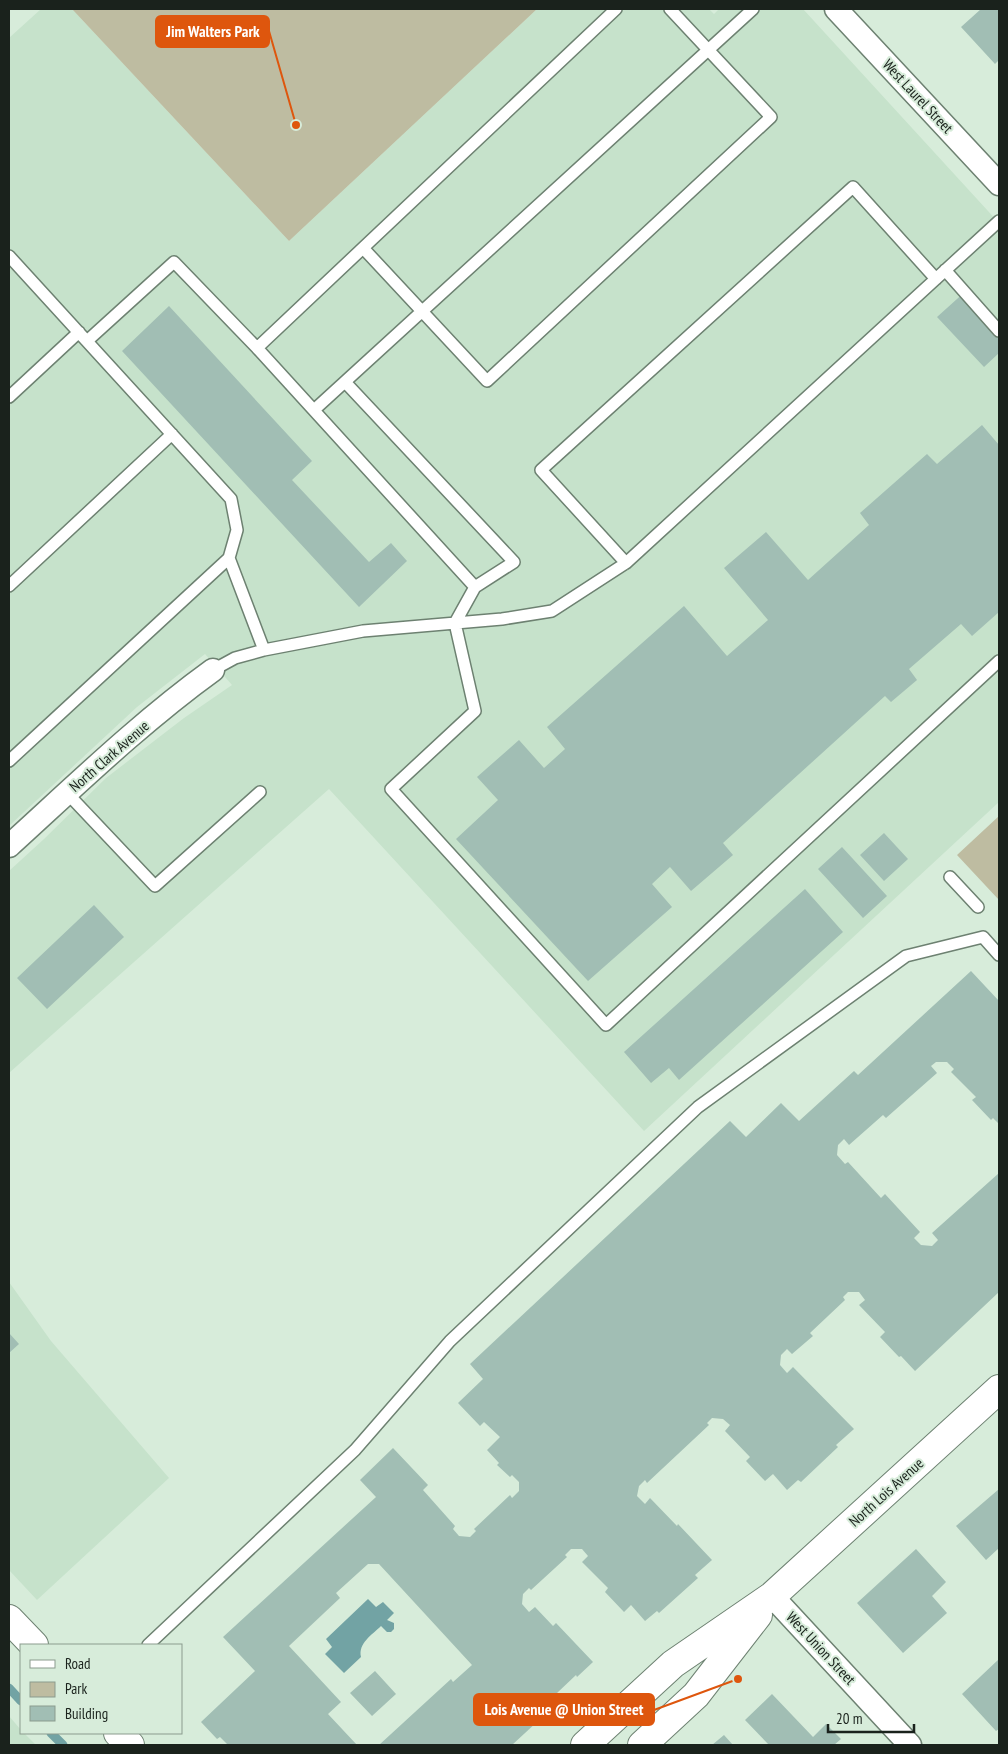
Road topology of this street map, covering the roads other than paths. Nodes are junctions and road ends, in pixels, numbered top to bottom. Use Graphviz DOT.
graph roads {
  1 [pos="616,9"];
  2 [pos="670,9"];
  3 [pos="753,9"];
  4 [pos="836,9"];
  5 [pos="708,50"];
  6 [pos="999,184"];
  7 [pos="999,221"];
  8 [pos="363,248"];
  9 [pos="9,256"];
  10 [pos="945,270"];
  11 [pos="936,279"];
  12 [pos="422,312"];
  13 [pos="999,331"];
  14 [pos="83,337"];
  15 [pos="257,348"];
  16 [pos="345,382"];
  17 [pos="9,397"];
  18 [pos="314,410"];
  19 [pos="172,434"];
  20 [pos="229,558"];
  21 [pos="626,563"];
  22 [pos="9,586"];
  23 [pos="475,587"];
  24 [pos="455,623"];
  25 [pos="264,650"];
  26 [pos="999,660"];
  27 [pos="213,670"];
  28 [pos="9,761"];
  29 [pos="260,792"];
  30 [pos="67,793"];
  31 [pos="9,846"];
  32 [pos="950,877"];
  33 [pos="978,907"];
  34 [pos="999,955"];
  35 [pos="999,1389"];
  36 [pos="772,1596"];
  37 [pos="9,1619"];
  38 [pos="33,1644"];
  39 [pos="149,1644"];
  40 [pos="119,1734"];
  41 [pos="130,1745"];
  42 [pos="585,1745"];
  43 [pos="642,1745"];
  44 [pos="910,1745"];
  1 -- 8 [label="lane"];
  2 -- 5 [label="lane"];
  3 -- 5 [label="lane"];
  4 -- 6 [label="street, West Laurel Street"];
  5 -- 12 [label="lane"];
  5 -- 12 [label="lane"];
  7 -- 10 [label="lane"];
  8 -- 12 [label="lane"];
  8 -- 15 [label="lane"];
  9 -- 14 [label="lane"];
  10 -- 11 [label="lane"];
  10 -- 13 [label="lane"];
  11 -- 21 [label="lane"];
  11 -- 21 [label="lane"];
  12 -- 16 [label="lane"];
  14 -- 15 [label="lane"];
  14 -- 17 [label="lane"];
  14 -- 19 [label="lane"];
  15 -- 18 [label="lane"];
  16 -- 18 [label="lane"];
  16 -- 23 [label="lane"];
  18 -- 23 [label="lane"];
  19 -- 20 [label="lane"];
  19 -- 22 [label="lane"];
  20 -- 25 [label="lane"];
  20 -- 28 [label="lane"];
  21 -- 24 [label="lane"];
  23 -- 24 [label="lane"];
  24 -- 25 [label="lane"];
  24 -- 26 [label="lane"];
  25 -- 27 [label="lane"];
  27 -- 30 [label="street, North Clark Avenue"];
  29 -- 30 [label="lane"];
  30 -- 31 [label="street, North Clark Avenue"];
  32 -- 33 [label="lane"];
  34 -- 39 [label="lane"];
  35 -- 36 [label="street, North Lois Avenue"];
  36 -- 42 [label="street, North Lois Avenue"];
  36 -- 43 [label="street, North Lois Avenue"];
  36 -- 44 [label="street, West Union Street"];
  37 -- 38 [label="street"];
  40 -- 41 [label="street"];
}
